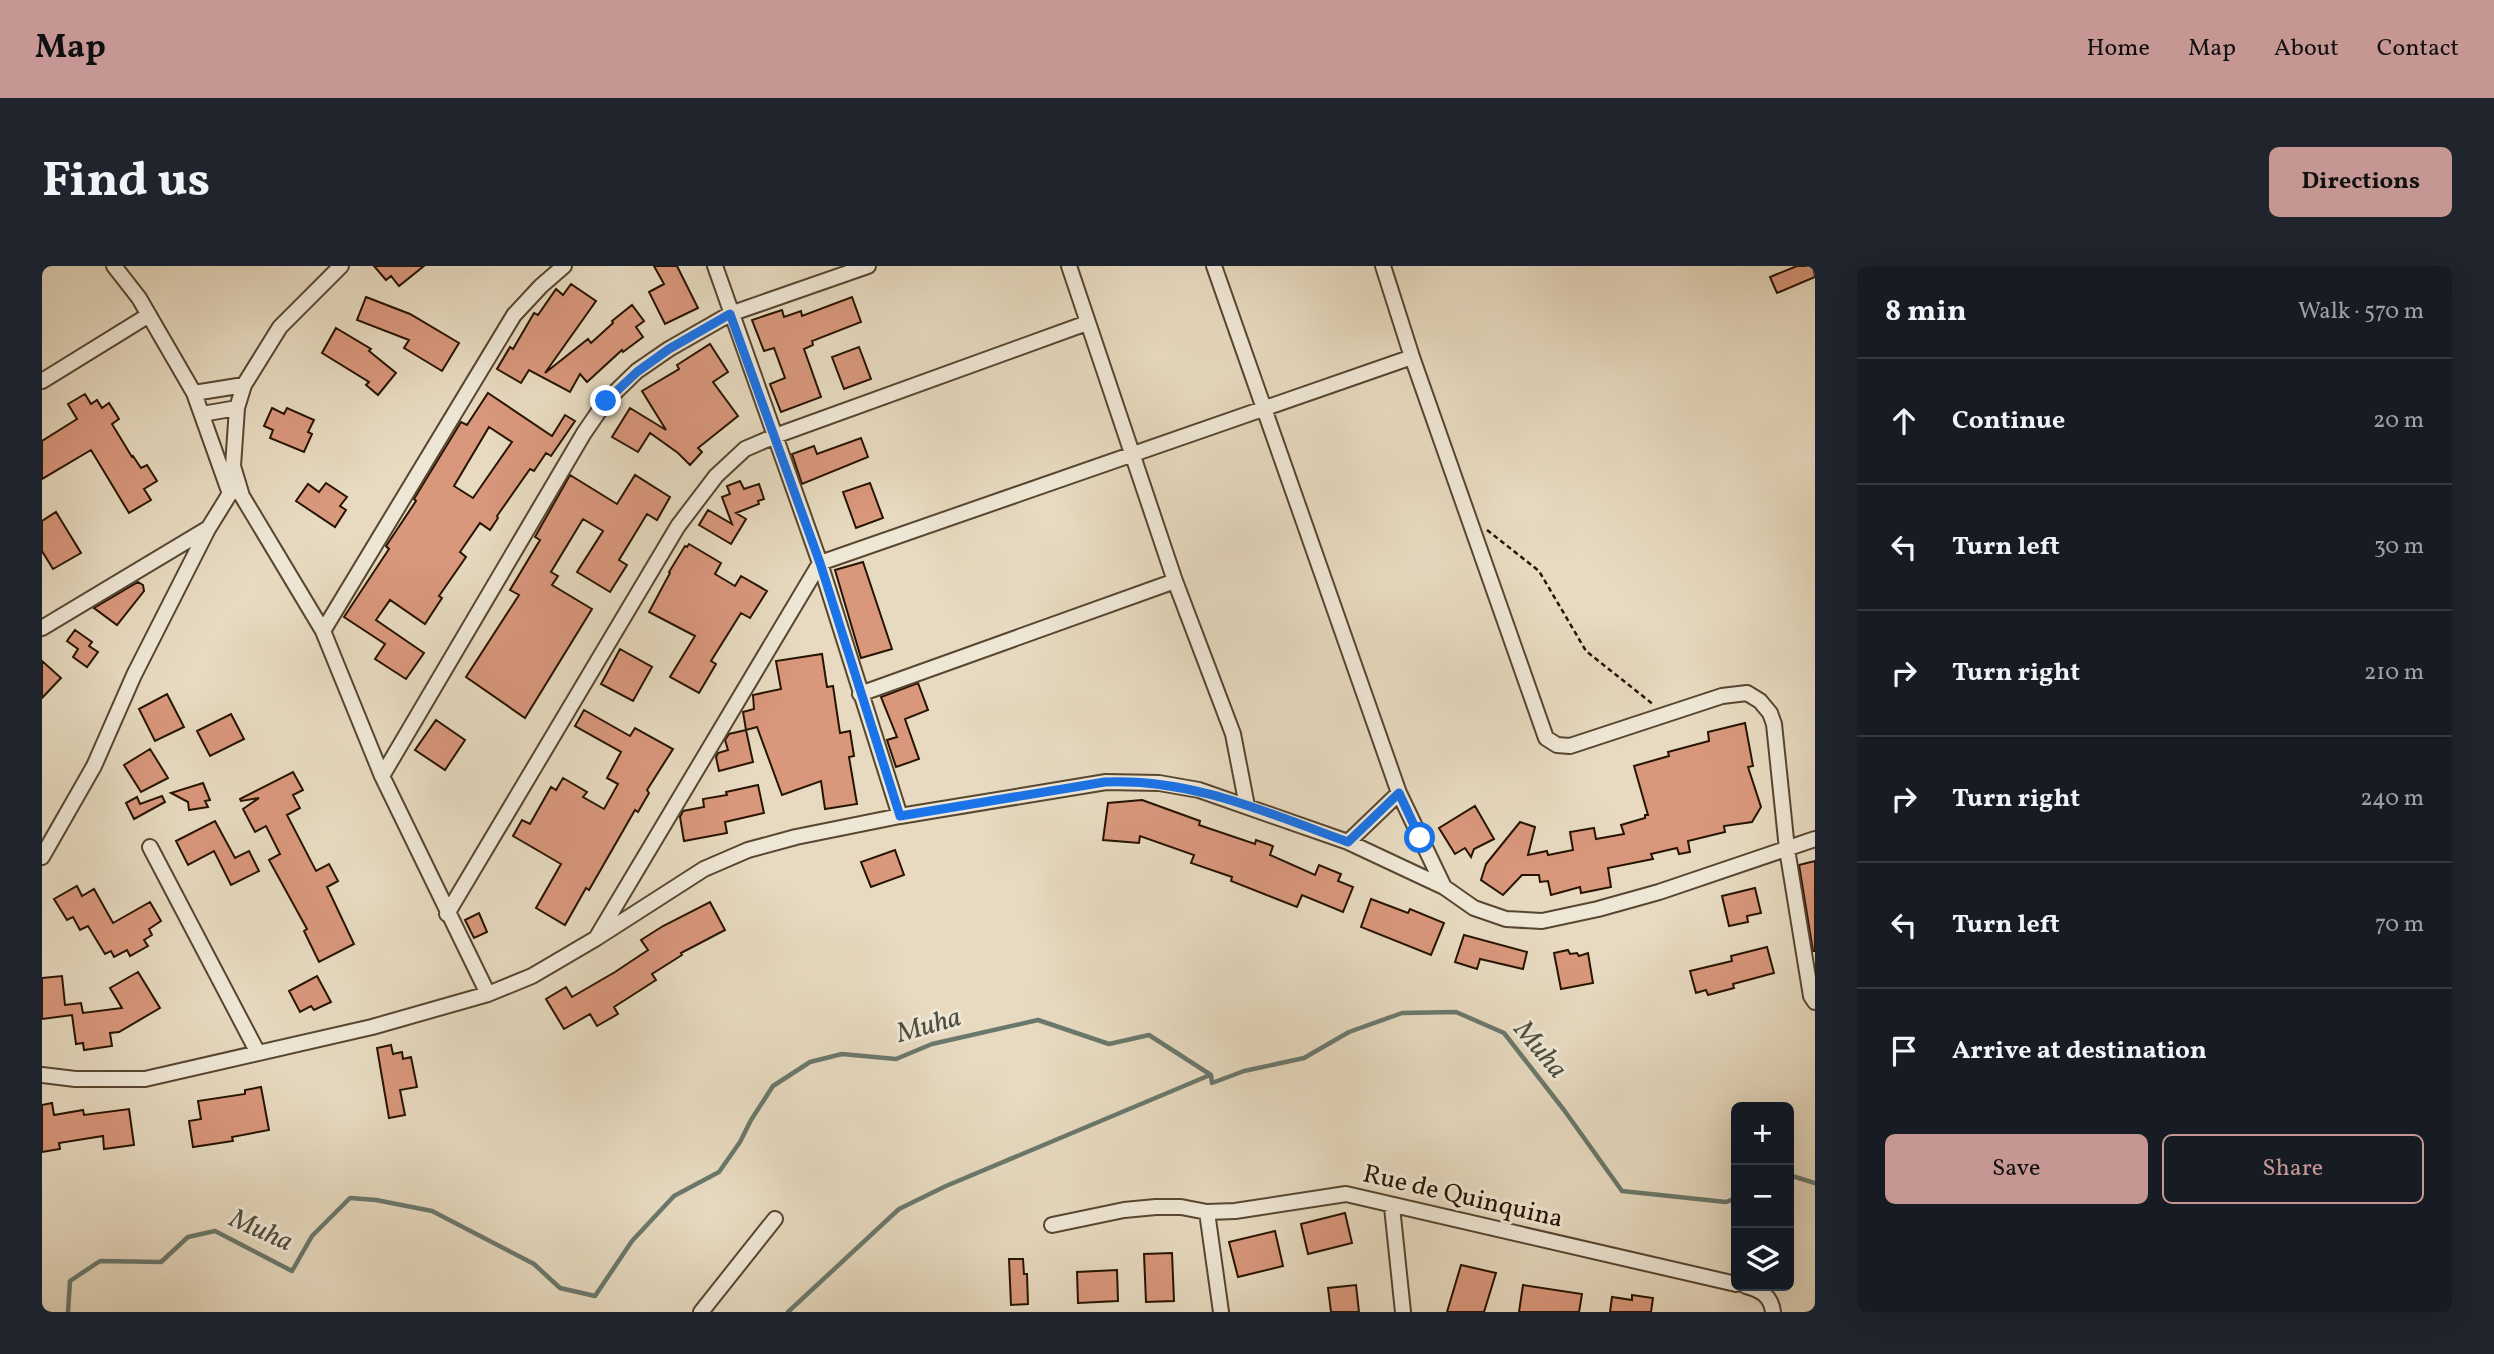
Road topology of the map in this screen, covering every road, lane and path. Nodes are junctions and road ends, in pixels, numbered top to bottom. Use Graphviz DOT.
graph roads {
  1 [pos="114,266"];
  2 [pos="341,266"];
  3 [pos="564,266"];
  4 [pos="715,266"];
  5 [pos="869,266"];
  6 [pos="1069,266"];
  7 [pos="1214,266"];
  8 [pos="1383,266"];
  9 [pos="730,314"];
  10 [pos="149,315"];
  11 [pos="1087,323"];
  12 [pos="1412,356"];
  13 [pos="42,381"];
  14 [pos="244,385"];
  15 [pos="194,393"];
  16 [pos="1263,407"];
  17 [pos="237,408"];
  18 [pos="202,414"];
  19 [pos="775,436"];
  20 [pos="1132,454"];
  21 [pos="234,488"];
  22 [pos="1471,524"];
  23 [pos="208,529"];
  24 [pos="820,563"];
  25 [pos="1175,581"];
  26 [pos="42,628"];
  27 [pos="323,631"];
  28 [pos="860,694"];
  29 [pos="1664,714"];
  30 [pos="382,776"];
  31 [pos="1399,793"];
  32 [pos="1247,806"];
  33 [pos="900,816"];
  34 [pos="1815,839"];
  35 [pos="1348,842"];
  36 [pos="150,846"];
  37 [pos="1787,849"];
  38 [pos="42,857"];
  39 [pos="1444,887"];
  40 [pos="447,914"];
  41 [pos="595,939"];
  42 [pos="488,994"];
  43 [pos="1815,1002"];
  44 [pos="258,1053"];
  45 [pos="42,1075"];
  46 [pos="1392,1207"];
  47 [pos="1208,1212"];
  48 [pos="775,1219"];
  49 [pos="1052,1225"];
  50 [pos="1731,1283"];
  51 [pos="1760,1291"];
  52 [pos="701,1312"];
  53 [pos="1222,1312"];
  54 [pos="1403,1312"];
  55 [pos="1773,1312"];
  1 -- 10 [label="street"];
  2 -- 14 [label="street"];
  3 -- 27 [label="street"];
  4 -- 9 [label="street"];
  5 -- 9 [label="street"];
  6 -- 11 [label="street"];
  7 -- 16 [label="street"];
  8 -- 12 [label="street"];
  9 -- 19 [label="street"];
  9 -- 30 [label="street"];
  10 -- 13 [label="street"];
  10 -- 15 [label="street"];
  11 -- 19 [label="street"];
  11 -- 20 [label="street"];
  12 -- 16 [label="street"];
  12 -- 22 [label="street"];
  14 -- 15 [label="street"];
  14 -- 17 [label="street"];
  15 -- 18 [label="street"];
  16 -- 20 [label="street"];
  16 -- 31 [label="street"];
  17 -- 18 [label="street"];
  17 -- 21 [label="street"];
  18 -- 21 [label="street"];
  19 -- 24 [label="street"];
  19 -- 40 [label="street"];
  20 -- 24 [label="street"];
  20 -- 25 [label="street"];
  21 -- 23 [label="street"];
  21 -- 27 [label="street"];
  22 -- 29 [label="path"];
  22 -- 29 [label="street"];
  23 -- 26 [label="street"];
  23 -- 38 [label="street"];
  24 -- 28 [label="street"];
  24 -- 41 [label="street"];
  25 -- 28 [label="street"];
  25 -- 32 [label="street"];
  27 -- 30 [label="street"];
  28 -- 33 [label="street"];
  29 -- 37 [label="street"];
  30 -- 40 [label="street"];
  31 -- 35 [label="street"];
  31 -- 39 [label="street"];
  32 -- 33 [label="street"];
  32 -- 35 [label="street"];
  33 -- 41 [label="street"];
  34 -- 37 [label="street"];
  35 -- 39 [label="street"];
  36 -- 44 [label="street"];
  37 -- 39 [label="street"];
  37 -- 43 [label="street"];
  40 -- 42 [label="street"];
  41 -- 42 [label="street"];
  42 -- 44 [label="street"];
  44 -- 45 [label="street"];
  46 -- 47 [label="street, Rue de Quinquina"];
  46 -- 50 [label="street, Rue de Quinquina"];
  46 -- 54 [label="street"];
  47 -- 49 [label="street, Rue de Quinquina"];
  47 -- 53 [label="street"];
  48 -- 52 [label="street"];
  51 -- 55 [label="street"];
}
